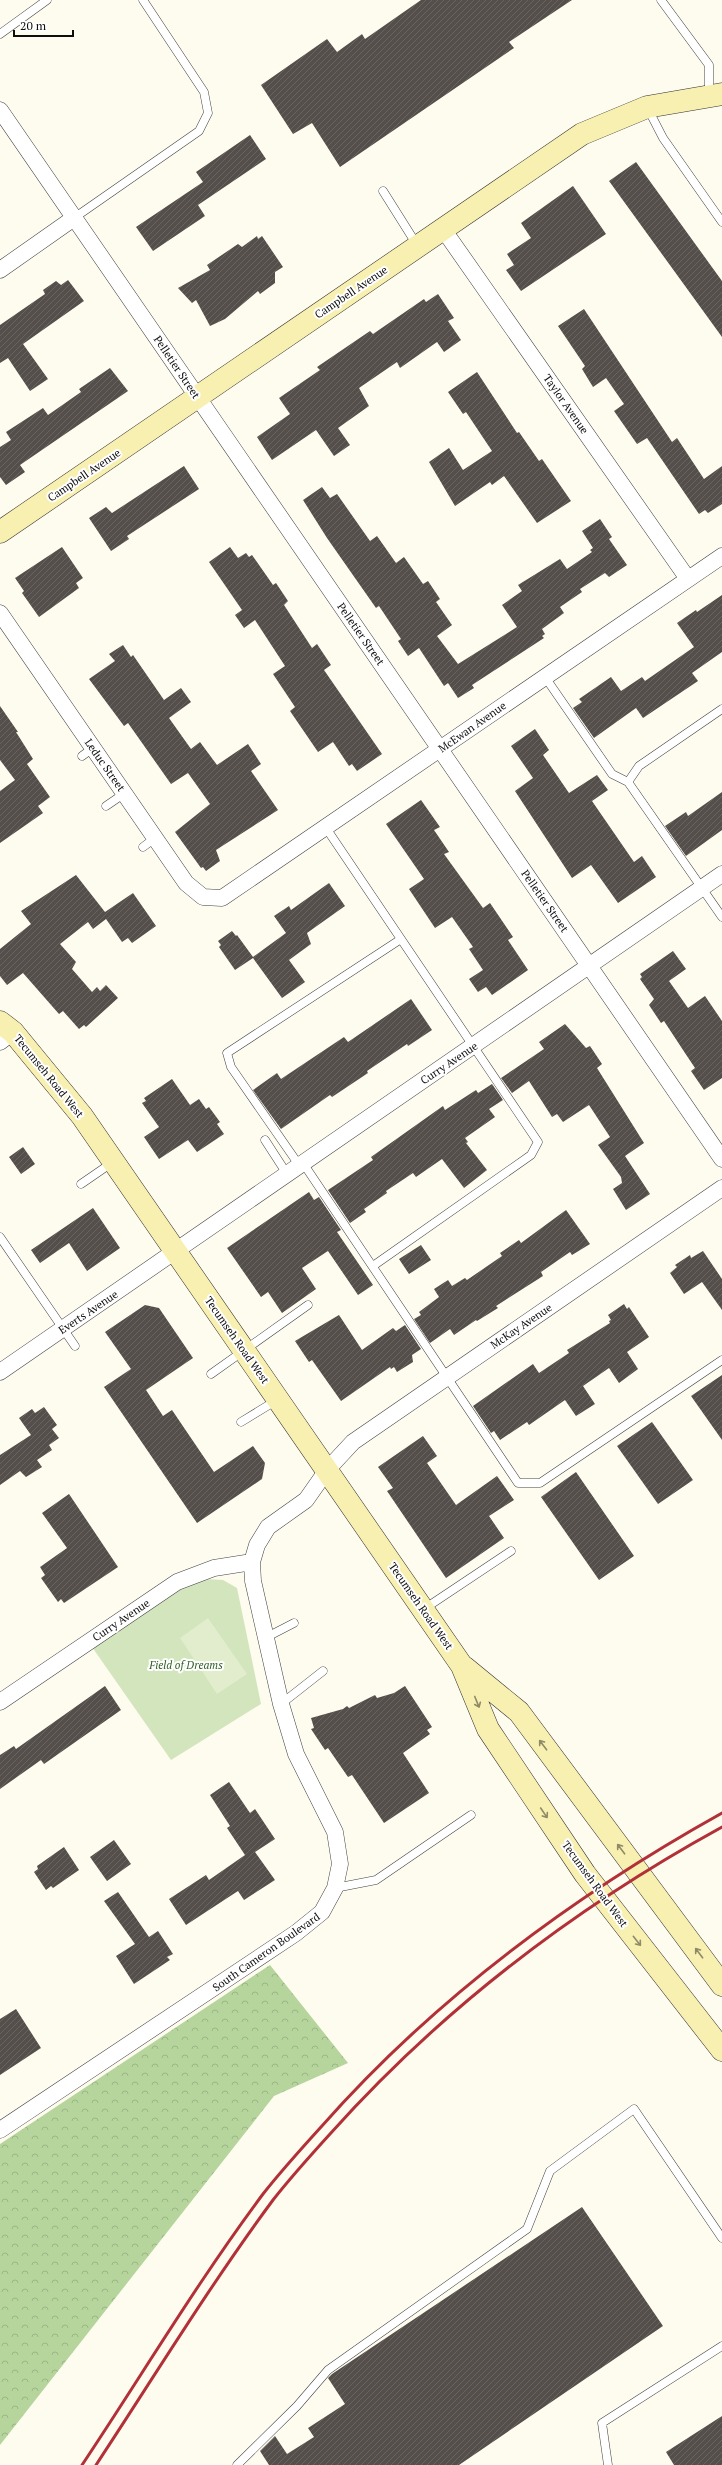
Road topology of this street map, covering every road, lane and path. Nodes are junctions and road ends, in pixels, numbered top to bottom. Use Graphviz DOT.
graph roads {
  1 [pos="47,0"];
  2 [pos="143,0"];
  3 [pos="661,0"];
  4 [pos="0,34"];
  5 [pos="716,95"];
  6 [pos="647,107"];
  7 [pos="0,110"];
  8 [pos="383,191"];
  9 [pos="74,218"];
  10 [pos="722,222"];
  11 [pos="443,229"];
  12 [pos="418,246"];
  13 [pos="0,270"];
  14 [pos="198,397"];
  15 [pos="0,532"];
  16 [pos="722,556"];
  17 [pos="688,579"];
  18 [pos="0,613"];
  19 [pos="545,677"];
  20 [pos="722,709"];
  21 [pos="440,749"];
  22 [pos="628,782"];
  23 [pos="125,793"];
  24 [pos="106,806"];
  25 [pos="326,828"];
  26 [pos="722,874"];
  27 [pos="702,888"];
  28 [pos="222,898"];
  29 [pos="722,917"];
  30 [pos="401,939"];
  31 [pos="589,966"];
  32 [pos="4,1032"];
  33 [pos="473,1046"];
  34 [pos="265,1140"];
  35 [pos="722,1159"];
  36 [pos="114,1162"];
  37 [pos="296,1167"];
  38 [pos="81,1184"];
  39 [pos="722,1188"];
  40 [pos="0,1237"];
  41 [pos="175,1251"];
  42 [pos="373,1266"];
  43 [pos="308,1305"];
  44 [pos="63,1328"];
  45 [pos="75,1346"];
  46 [pos="243,1350"];
  47 [pos="722,1360"];
  48 [pos="0,1372"];
  49 [pos="211,1374"];
  50 [pos="447,1377"];
  51 [pos="278,1399"];
  52 [pos="241,1422"];
  53 [pos="327,1470"];
  54 [pos="511,1552"];
  55 [pos="252,1562"];
  56 [pos="423,1609"];
  57 [pos="294,1623"];
  58 [pos="265,1638"];
  59 [pos="462,1666"];
  60 [pos="323,1671"];
  61 [pos="0,1702"];
  62 [pos="281,1704"];
  63 [pos="471,1815"];
  64 [pos="335,1888"];
  65 [pos="722,1985"];
  66 [pos="722,2050"];
  67 [pos="0,2130"];
  68 [pos="722,2238"];
  69 [pos="722,2346"];
  70 [pos="237,2465"];
  71 [pos="608,2465"];
  1 -- 4 [label="lane"];
  2 -- 9 [label="lane"];
  3 -- 5 [label="lane"];
  5 -- 6 [label="main road, Campbell Avenue"];
  6 -- 10 [label="lane"];
  6 -- 11 [label="main road, Campbell Avenue"];
  7 -- 9 [label="street, Pelletier Street"];
  8 -- 12 [label="lane"];
  9 -- 13 [label="street"];
  9 -- 14 [label="street, Pelletier Street"];
  11 -- 12 [label="main road, Campbell Avenue"];
  11 -- 17 [label="street, Taylor Avenue"];
  12 -- 14 [label="main road, Campbell Avenue"];
  14 -- 15 [label="main road, Campbell Avenue"];
  14 -- 21 [label="street, Pelletier Street"];
  16 -- 17 [label="street, McEwan Avenue"];
  17 -- 19 [label="street, McEwan Avenue"];
  18 -- 23 [label="street, Leduc Street"];
  19 -- 21 [label="street, McEwan Avenue"];
  19 -- 22 [label="lane"];
  20 -- 22 [label="lane"];
  21 -- 25 [label="street, McEwan Avenue"];
  21 -- 31 [label="street, Pelletier Street"];
  22 -- 27 [label="lane"];
  23 -- 24 [label="lane"];
  23 -- 28 [label="street, Leduc Street"];
  25 -- 28 [label="street, McEwan Avenue"];
  25 -- 30 [label="lane"];
  26 -- 27 [label="street, Curry Avenue"];
  27 -- 29 [label="lane"];
  27 -- 31 [label="street, Curry Avenue"];
  30 -- 33 [label="lane"];
  30 -- 37 [label="lane"];
  31 -- 33 [label="street, Curry Avenue"];
  31 -- 35 [label="street, Pelletier Street"];
  32 -- 36 [label="main road, Tecumseh Road West"];
  33 -- 37 [label="street, Curry Avenue"];
  33 -- 42 [label="lane"];
  34 -- 37 [label="lane"];
  36 -- 38 [label="lane"];
  36 -- 41 [label="main road, Tecumseh Road West"];
  37 -- 41 [label="street, Curry Avenue"];
  37 -- 42 [label="lane"];
  39 -- 50 [label="street, McKay Avenue"];
  40 -- 44 [label="lane"];
  41 -- 44 [label="street, Everts Avenue"];
  41 -- 46 [label="main road, Tecumseh Road West"];
  42 -- 50 [label="lane"];
  43 -- 46 [label="lane"];
  44 -- 45 [label="lane"];
  44 -- 48 [label="street, Everts Avenue"];
  46 -- 49 [label="lane"];
  46 -- 51 [label="main road, Tecumseh Road West"];
  47 -- 50 [label="lane"];
  50 -- 53 [label="street, McKay Avenue"];
  51 -- 52 [label="lane"];
  51 -- 53 [label="main road, Tecumseh Road West"];
  53 -- 55 [label="street, South Cameron Boulevard"];
  53 -- 56 [label="main road, Tecumseh Road West"];
  54 -- 56 [label="lane"];
  55 -- 58 [label="street, South Cameron Boulevard"];
  55 -- 61 [label="street, Curry Avenue"];
  56 -- 59 [label="main road, Tecumseh Road West"];
  57 -- 58 [label="lane"];
  58 -- 62 [label="street, South Cameron Boulevard"];
  65 -- 59 [label="main road, Tecumseh Road West, one-way"];
  59 -- 66 [label="main road, Tecumseh Road West, one-way"];
  60 -- 62 [label="lane"];
  62 -- 64 [label="street, South Cameron Boulevard"];
  63 -- 64 [label="lane"];
  64 -- 67 [label="street, South Cameron Boulevard"];
  68 -- 70 [label="lane"];
  69 -- 71 [label="lane"];
}
